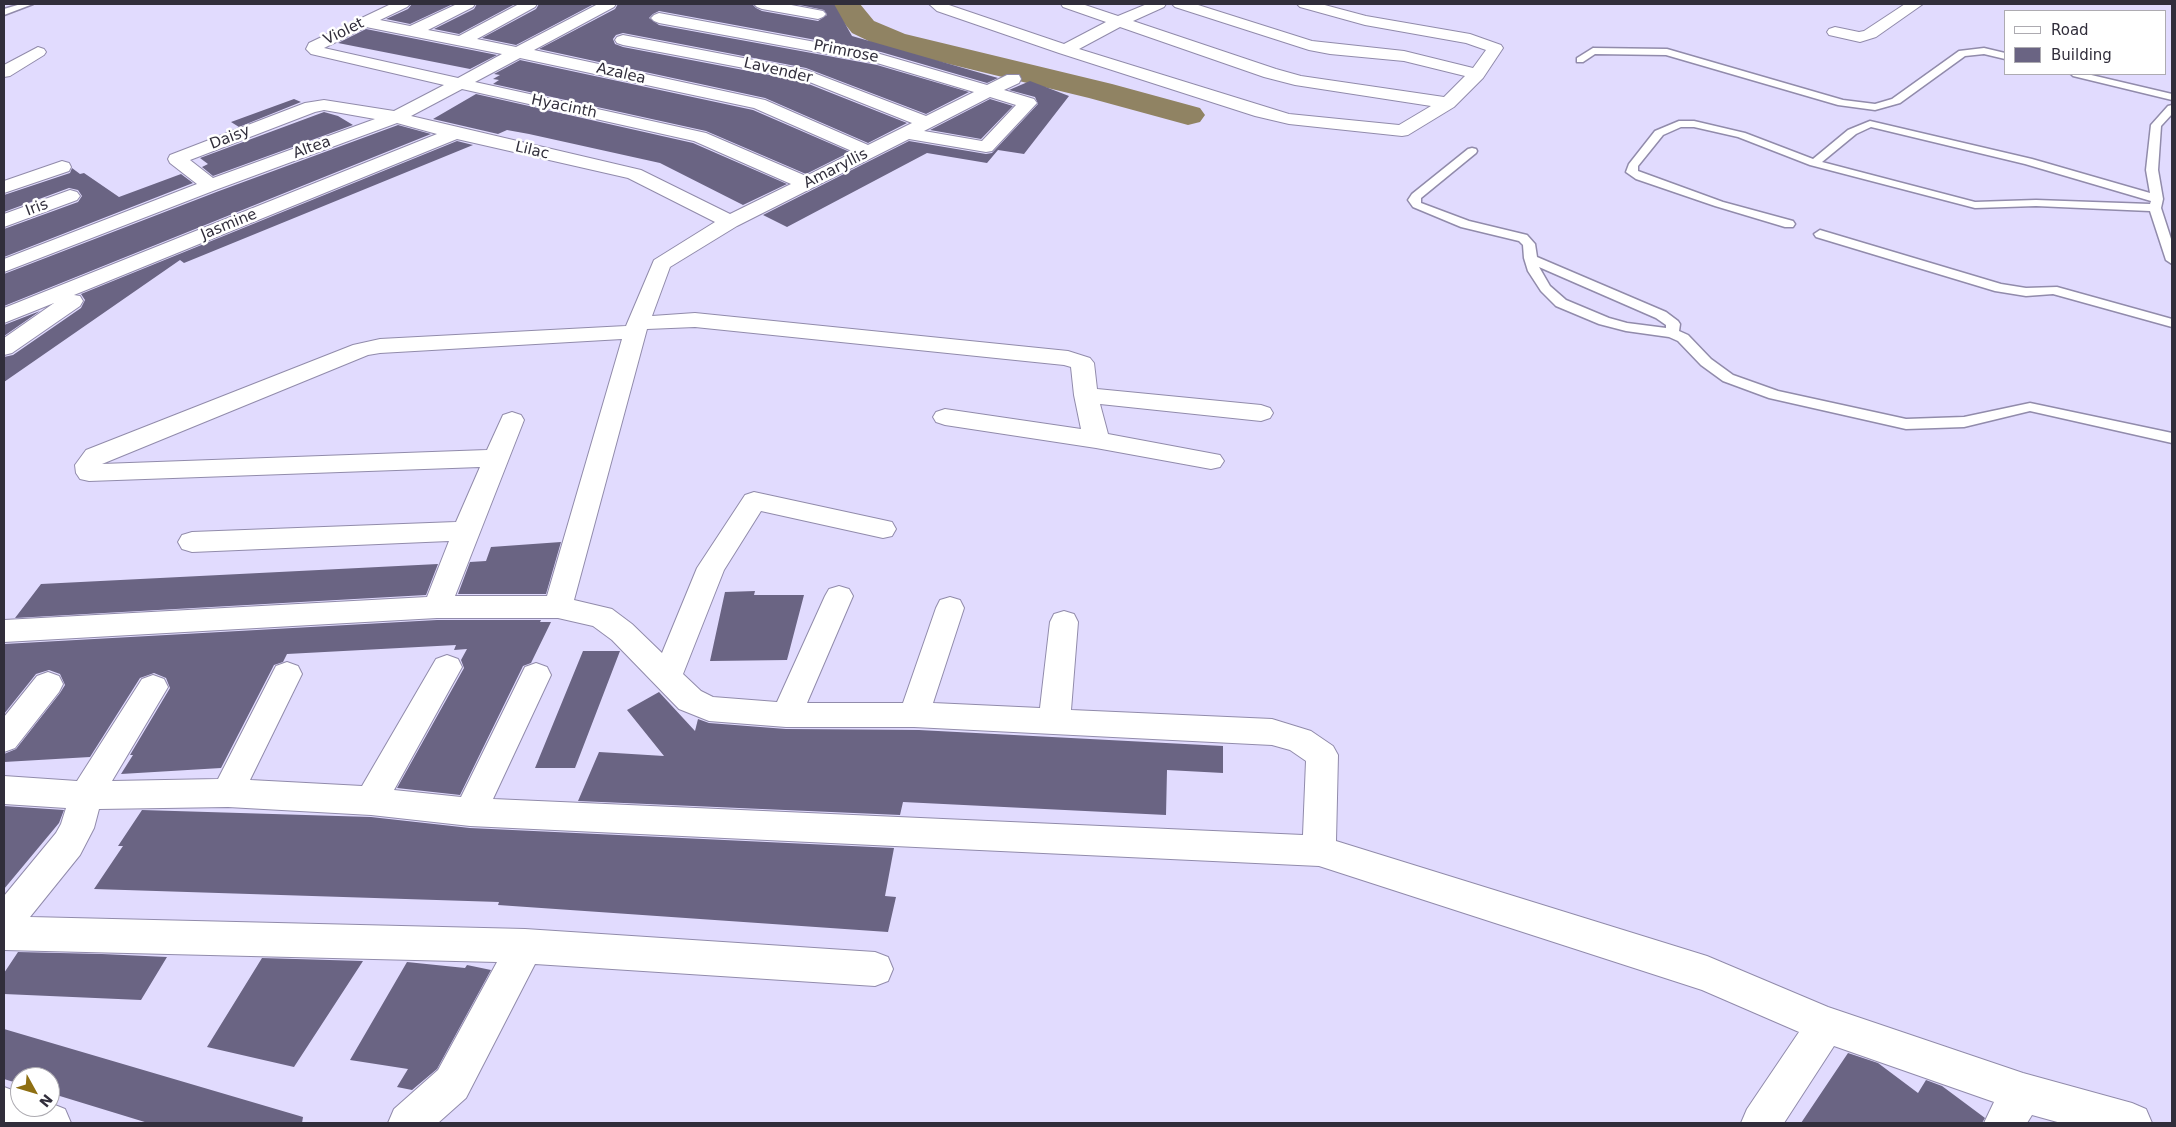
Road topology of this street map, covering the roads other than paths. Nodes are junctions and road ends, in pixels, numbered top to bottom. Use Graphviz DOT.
graph roads {
  1 [pos="29,4"];
  2 [pos="402,4"];
  3 [pos="468,4"];
  4 [pos="530,4"];
  5 [pos="609,4"];
  6 [pos="682,4"];
  7 [pos="762,4"];
  8 [pos="936,4"];
  9 [pos="1068,4"];
  10 [pos="1159,4"];
  11 [pos="1180,4"];
  12 [pos="1305,4"];
  13 [pos="1915,4"];
  14 [pos="815,9"];
  15 [pos="4,12"];
  16 [pos="659,18"];
  17 [pos="1120,21"];
  18 [pos="364,22"];
  19 [pos="412,31"];
  20 [pos="1835,32"];
  21 [pos="623,40"];
  22 [pos="462,41"];
  23 [pos="314,49"];
  24 [pos="834,49"];
  25 [pos="1065,50"];
  26 [pos="38,52"];
  27 [pos="520,53"];
  28 [pos="2004,56"];
  29 [pos="1580,60"];
  30 [pos="583,65"];
  31 [pos="4,72"];
  32 [pos="1476,74"];
  33 [pos="2080,75"];
  34 [pos="1013,79"];
  35 [pos="460,84"];
  36 [pos="990,92"];
  37 [pos="2172,97"];
  38 [pos="1448,103"];
  39 [pos="324,105"];
  40 [pos="2172,108"];
  41 [pos="396,117"];
  42 [pos="928,123"];
  43 [pos="455,133"];
  44 [pos="907,134"];
  45 [pos="1472,151"];
  46 [pos="869,152"];
  47 [pos="1814,163"];
  48 [pos="62,167"];
  49 [pos="808,184"];
  50 [pos="211,185"];
  51 [pos="4,187"];
  52 [pos="70,196"];
  53 [pos="2156,204"];
  54 [pos="4,221"];
  55 [pos="730,222"];
  56 [pos="1789,224"];
  57 [pos="1820,234"];
  58 [pos="1530,258"];
  59 [pos="2172,260"];
  60 [pos="4,266"];
  61 [pos="114,272"];
  62 [pos="4,316"];
  63 [pos="2172,323"];
  64 [pos="637,328"];
  65 [pos="1672,333"];
  66 [pos="4,348"];
  67 [pos="1086,395"];
  68 [pos="1261,413"];
  69 [pos="945,417"];
  70 [pos="512,420"];
  71 [pos="2172,438"];
  72 [pos="1099,440"];
  73 [pos="495,458"];
  74 [pos="1211,461"];
  75 [pos="883,529"];
  76 [pos="466,531"];
  77 [pos="192,542"];
  78 [pos="839,596"];
  79 [pos="437,607"];
  80 [pos="558,607"];
  81 [pos="950,608"];
  82 [pos="1064,622"];
  83 [pos="4,631"];
  84 [pos="446,667"];
  85 [pos="287,674"];
  86 [pos="536,675"];
  87 [pos="667,678"];
  88 [pos="48,684"];
  89 [pos="153,687"];
  90 [pos="786,715"];
  91 [pos="914,715"];
  92 [pos="1054,721"];
  93 [pos="4,740"];
  94 [pos="4,790"];
  95 [pos="228,792"];
  96 [pos="86,795"];
  97 [pos="371,801"];
  98 [pos="470,812"];
  99 [pos="1319,851"];
  100 [pos="4,922"];
  101 [pos="4,933"];
  102 [pos="525,946"];
  103 [pos="875,969"];
  104 [pos="1826,1025"];
  105 [pos="4,1107"];
  106 [pos="2014,1108"];
  107 [pos="51,1123"];
  108 [pos="408,1123"];
  109 [pos="1761,1123"];
  110 [pos="2132,1123"];
  1 -- 15 [label="lane"];
  2 -- 18 [label="street, Violet"];
  3 -- 19 [label="street"];
  4 -- 22 [label="street"];
  5 -- 27 [label="street, Altea"];
  6 -- 16 [label="street"];
  7 -- 14 [label="street"];
  8 -- 25 [label="street"];
  9 -- 17 [label="street"];
  10 -- 17 [label="street"];
  11 -- 32 [label="street"];
  12 -- 32 [label="street"];
  13 -- 20 [label="street"];
  14 -- 24 [label="street"];
  16 -- 21 [label="street"];
  16 -- 24 [label="street, Primrose"];
  17 -- 25 [label="street"];
  17 -- 38 [label="street"];
  18 -- 19 [label="street, Azalea"];
  18 -- 23 [label="street, Violet"];
  19 -- 22 [label="street, Azalea"];
  21 -- 30 [label="street"];
  21 -- 42 [label="street, Lavender"];
  22 -- 27 [label="street, Azalea"];
  23 -- 35 [label="street, Hyacinth"];
  24 -- 36 [label="street, Primrose"];
  25 -- 38 [label="street"];
  26 -- 31 [label="street"];
  27 -- 30 [label="street, Azalea"];
  27 -- 35 [label="street, Altea"];
  28 -- 29 [label="lane"];
  30 -- 46 [label="street, Azalea"];
  32 -- 38 [label="street"];
  33 -- 37 [label="lane"];
  34 -- 36 [label="street, Amaryllis"];
  35 -- 41 [label="street, Altea"];
  35 -- 49 [label="street, Hyacinth"];
  36 -- 42 [label="street, Amaryllis"];
  36 -- 44 [label="street, Primrose"];
  39 -- 41 [label="street, Lilac"];
  39 -- 50 [label="street, Daisy"];
  40 -- 53 [label="lane"];
  41 -- 43 [label="street, Lilac"];
  41 -- 50 [label="street, Altea"];
  42 -- 44 [label="street, Amaryllis"];
  43 -- 55 [label="street, Lilac"];
  43 -- 61 [label="street, Jasmine"];
  44 -- 46 [label="street, Amaryllis"];
  45 -- 58 [label="lane"];
  46 -- 49 [label="street, Amaryllis"];
  47 -- 53 [label="lane"];
  47 -- 53 [label="lane"];
  47 -- 56 [label="lane"];
  48 -- 51 [label="street"];
  49 -- 55 [label="street, Amaryllis"];
  50 -- 60 [label="street, Altea"];
  52 -- 54 [label="street, Iris"];
  53 -- 59 [label="lane"];
  55 -- 64 [label="street, Amaryllis"];
  57 -- 63 [label="lane"];
  58 -- 65 [label="lane"];
  58 -- 65 [label="lane"];
  61 -- 62 [label="street, Jasmine"];
  61 -- 66 [label="street"];
  64 -- 67 [label="street"];
  64 -- 73 [label="street"];
  64 -- 80 [label="street"];
  65 -- 71 [label="lane"];
  67 -- 68 [label="street"];
  67 -- 72 [label="street"];
  69 -- 72 [label="street"];
  70 -- 73 [label="street"];
  72 -- 74 [label="street"];
  73 -- 76 [label="street"];
  75 -- 87 [label="street"];
  76 -- 77 [label="street"];
  76 -- 79 [label="street"];
  78 -- 90 [label="street"];
  79 -- 80 [label="street"];
  79 -- 83 [label="street"];
  80 -- 87 [label="street"];
  81 -- 91 [label="street"];
  82 -- 92 [label="street"];
  84 -- 97 [label="street"];
  85 -- 95 [label="street"];
  86 -- 98 [label="street"];
  87 -- 90 [label="street"];
  88 -- 93 [label="street"];
  89 -- 96 [label="street"];
  90 -- 91 [label="street"];
  91 -- 92 [label="street"];
  92 -- 99 [label="street"];
  94 -- 96 [label="street"];
  95 -- 96 [label="street"];
  95 -- 97 [label="street"];
  96 -- 100 [label="street"];
  97 -- 98 [label="street"];
  98 -- 99 [label="street"];
  99 -- 104 [label="street"];
  101 -- 102 [label="street"];
  102 -- 103 [label="street"];
  102 -- 108 [label="street"];
  104 -- 106 [label="street"];
  104 -- 109 [label="street"];
  105 -- 107 [label="street"];
  106 -- 110 [label="street"];
}
